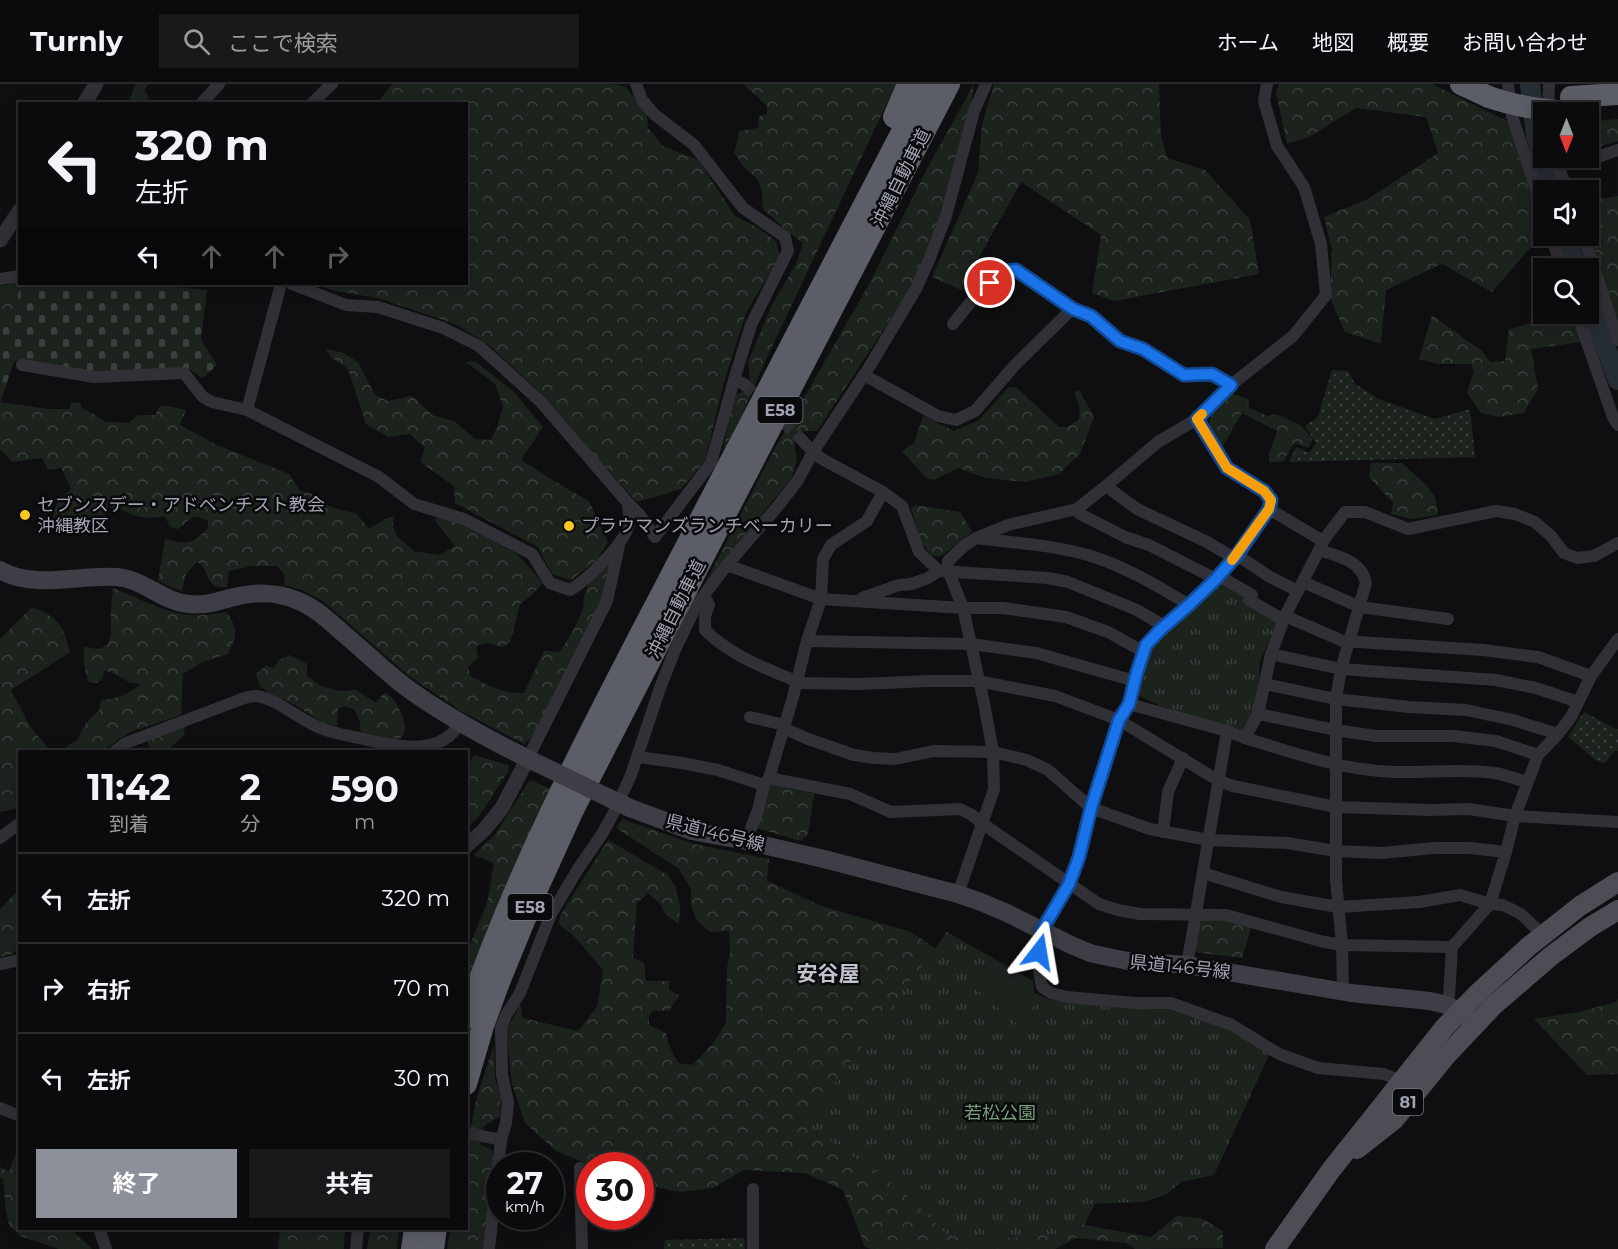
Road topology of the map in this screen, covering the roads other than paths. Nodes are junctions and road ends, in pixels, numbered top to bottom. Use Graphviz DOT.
graph roads {
  1 [pos="219,84"];
  2 [pos="332,84"];
  3 [pos="636,84"];
  4 [pos="908,84"];
  5 [pos="927,84"];
  6 [pos="958,84"];
  7 [pos="986,84"];
  8 [pos="1267,84"];
  9 [pos="1461,84"];
  10 [pos="1508,84"];
  11 [pos="1549,84"];
  12 [pos="93,85"];
  13 [pos="1492,88"];
  14 [pos="944,93"];
  15 [pos="1618,94"];
  16 [pos="85,102"];
  17 [pos="203,102"];
  18 [pos="313,102"];
  19 [pos="1548,102"];
  20 [pos="1585,102"];
  21 [pos="1533,105"];
  22 [pos="1599,107"];
  23 [pos="1618,109"];
  24 [pos="1618,150"];
  25 [pos="1599,157"];
  26 [pos="1533,180"];
  27 [pos="864,208"];
  28 [pos="18,213"];
  29 [pos="2,234"];
  30 [pos="1586,246"];
  31 [pos="18,276"];
  32 [pos="0,279"];
  33 [pos="281,285"];
  34 [pos="295,285"];
  35 [pos="1073,309"];
  36 [pos="953,324"];
  37 [pos="1580,324"];
  38 [pos="1618,340"];
  39 [pos="22,365"];
  40 [pos="864,375"];
  41 [pos="1231,385"];
  42 [pos="247,410"];
  43 [pos="1197,419"];
  44 [pos="1618,425"];
  45 [pos="801,439"];
  46 [pos="813,453"];
  47 [pos="1106,486"];
  48 [pos="883,492"];
  49 [pos="628,503"];
  50 [pos="1077,509"];
  51 [pos="1269,509"];
  52 [pos="976,538"];
  53 [pos="1618,543"];
  54 [pos="619,544"];
  55 [pos="1321,545"];
  56 [pos="1236,556"];
  57 [pos="727,565"];
  58 [pos="0,570"];
  59 [pos="943,570"];
  60 [pos="1217,578"];
  61 [pos="1300,586"];
  62 [pos="704,595"];
  63 [pos="821,599"];
  64 [pos="849,600"];
  65 [pos="1189,605"];
  66 [pos="1360,607"];
  67 [pos="963,608"];
  68 [pos="1284,618"];
  69 [pos="1448,619"];
  70 [pos="1164,626"];
  71 [pos="1618,639"];
  72 [pos="807,641"];
  73 [pos="1348,641"];
  74 [pos="970,644"];
  75 [pos="1144,652"];
  76 [pos="1271,654"];
  77 [pos="1341,669"];
  78 [pos="1591,676"];
  79 [pos="978,681"];
  80 [pos="1135,681"];
  81 [pos="796,683"];
  82 [pos="1264,684"];
  83 [pos="1336,699"];
  84 [pos="1578,702"];
  85 [pos="1129,704"];
  86 [pos="1258,714"];
  87 [pos="750,717"];
  88 [pos="1119,720"];
  89 [pos="460,722"];
  90 [pos="784,727"];
  91 [pos="1335,730"];
  92 [pos="1227,731"];
  93 [pos="1558,734"];
  94 [pos="1245,738"];
  95 [pos="117,750"];
  96 [pos="993,752"];
  97 [pos="1538,755"];
  98 [pos="638,757"];
  99 [pos="1183,758"];
  100 [pos="534,761"];
  101 [pos="1335,765"];
  102 [pos="766,781"];
  103 [pos="1219,782"];
  104 [pos="1527,782"];
  105 [pos="613,801"];
  106 [pos="1336,807"];
  107 [pos="1091,808"];
  108 [pos="1515,816"];
  109 [pos="1618,822"];
  110 [pos="18,824"];
  111 [pos="982,824"];
  112 [pos="1163,832"];
  113 [pos="0,838"];
  114 [pos="1209,840"];
  115 [pos="746,841"];
  116 [pos="468,844"];
  117 [pos="1336,851"];
  118 [pos="1506,852"];
  119 [pos="1203,873"];
  120 [pos="1618,882"];
  121 [pos="1069,884"];
  122 [pos="958,894"];
  123 [pos="1490,904"];
  124 [pos="1338,907"];
  125 [pos="1618,910"];
  126 [pos="1196,915"];
  127 [pos="1042,930"];
  128 [pos="1543,935"];
  129 [pos="1342,945"];
  130 [pos="1452,947"];
  131 [pos="18,960"];
  132 [pos="0,964"];
  133 [pos="1187,965"];
  134 [pos="1343,992"];
  135 [pos="468,1012"];
  136 [pos="1460,1014"];
  137 [pos="468,1077"];
  138 [pos="1401,1081"];
  139 [pos="0,1108"];
  140 [pos="18,1115"];
  141 [pos="482,1136"];
  142 [pos="501,1140"];
  143 [pos="1331,1170"];
  144 [pos="753,1189"];
  145 [pos="100,1230"];
  146 [pos="358,1230"];
  147 [pos="415,1230"];
  148 [pos="436,1230"];
  149 [pos="582,1230"];
  150 [pos="106,1249"];
  151 [pos="356,1249"];
  152 [pos="412,1249"];
  153 [pos="433,1249"];
  154 [pos="489,1249"];
  155 [pos="582,1249"];
  156 [pos="753,1249"];
  157 [pos="1275,1249"];
  1 -- 17 [label="street"];
  2 -- 18 [label="street"];
  3 -- 49 [label="street"];
  4 -- 27 [label="highway"];
  5 -- 27 [label="highway, 沖縄自動車道 / E58"];
  6 -- 14 [label="highway, 沖縄自動車道"];
  7 -- 40 [label="street"];
  8 -- 41 [label="street"];
  9 -- 13 [label="highway"];
  10 -- 26 [label="street"];
  11 -- 19 [label="street"];
  12 -- 16 [label="street"];
  13 -- 21 [label="highway, bridge"];
  14 -- 137 [label="highway, 沖縄自動車道 / E58"];
  15 -- 20 [label="highway"];
  22 -- 23 [label="highway"];
  24 -- 25 [label="street"];
  27 -- 135 [label="highway, 沖縄自動車道 / E58"];
  28 -- 29 [label="street"];
  30 -- 38 [label="street"];
  31 -- 32 [label="street"];
  33 -- 42 [label="street"];
  34 -- 49 [label="street"];
  35 -- 36 [label="street"];
  35 -- 40 [label="street"];
  35 -- 41 [label="street"];
  37 -- 44 [label="street"];
  39 -- 42 [label="street"];
  40 -- 46 [label="street"];
  41 -- 43 [label="street"];
  42 -- 54 [label="street"];
  43 -- 47 [label="street"];
  43 -- 51 [label="street"];
  45 -- 46 [label="street"];
  46 -- 48 [label="street"];
  46 -- 57 [label="street"];
  47 -- 50 [label="street"];
  47 -- 56 [label="street"];
  48 -- 59 [label="street"];
  48 -- 63 [label="street"];
  49 -- 54 [label="street"];
  50 -- 52 [label="street"];
  50 -- 60 [label="street"];
  51 -- 55 [label="street"];
  51 -- 56 [label="street"];
  52 -- 59 [label="street"];
  52 -- 65 [label="street"];
  53 -- 55 [label="street"];
  54 -- 100 [label="street"];
  55 -- 61 [label="street"];
  55 -- 66 [label="street"];
  56 -- 60 [label="street"];
  56 -- 61 [label="street"];
  57 -- 62 [label="street"];
  57 -- 63 [label="street"];
  58 -- 89 [label="main road, 県道146号線"];
  59 -- 64 [label="street"];
  59 -- 67 [label="street"];
  59 -- 70 [label="street"];
  60 -- 65 [label="street"];
  60 -- 68 [label="street"];
  61 -- 66 [label="street"];
  61 -- 68 [label="street"];
  62 -- 81 [label="street"];
  62 -- 98 [label="street"];
  63 -- 64 [label="street"];
  63 -- 72 [label="street"];
  64 -- 67 [label="street"];
  65 -- 70 [label="street"];
  66 -- 69 [label="street"];
  66 -- 73 [label="street"];
  67 -- 74 [label="street"];
  67 -- 75 [label="street"];
  68 -- 73 [label="street"];
  68 -- 76 [label="street"];
  70 -- 75 [label="street"];
  71 -- 78 [label="street"];
  72 -- 74 [label="street"];
  72 -- 81 [label="street"];
  73 -- 77 [label="street"];
  73 -- 78 [label="street"];
  74 -- 79 [label="street"];
  74 -- 80 [label="street"];
  75 -- 80 [label="street"];
  76 -- 77 [label="street"];
  76 -- 82 [label="street"];
  77 -- 83 [label="street"];
  77 -- 84 [label="street"];
  78 -- 84 [label="street"];
  79 -- 81 [label="street"];
  79 -- 88 [label="street"];
  79 -- 96 [label="street"];
  80 -- 85 [label="street"];
  81 -- 90 [label="street"];
  82 -- 83 [label="street"];
  82 -- 86 [label="street"];
  83 -- 91 [label="street"];
  83 -- 93 [label="street"];
  84 -- 93 [label="street"];
  85 -- 88 [label="street"];
  85 -- 92 [label="street"];
  86 -- 91 [label="street"];
  86 -- 94 [label="street"];
  87 -- 90 [label="street"];
  88 -- 99 [label="street"];
  88 -- 107 [label="street"];
  89 -- 95 [label="street"];
  89 -- 100 [label="main road, 県道146号線"];
  90 -- 96 [label="street"];
  90 -- 102 [label="street"];
  91 -- 97 [label="street"];
  91 -- 101 [label="street"];
  92 -- 94 [label="street"];
  92 -- 103 [label="street"];
  93 -- 97 [label="street"];
  94 -- 101 [label="street"];
  96 -- 107 [label="street"];
  96 -- 111 [label="street"];
  97 -- 104 [label="street"];
  98 -- 102 [label="street"];
  98 -- 105 [label="street"];
  99 -- 103 [label="street"];
  99 -- 112 [label="street"];
  100 -- 105 [label="main road, 県道146号線, bridge"];
  100 -- 116 [label="street"];
  101 -- 104 [label="street"];
  101 -- 106 [label="street"];
  102 -- 111 [label="street"];
  102 -- 115 [label="street"];
  103 -- 106 [label="street"];
  103 -- 114 [label="street"];
  104 -- 108 [label="street"];
  105 -- 115 [label="main road, 県道146号線"];
  105 -- 142 [label="street"];
  106 -- 108 [label="street"];
  106 -- 117 [label="street"];
  107 -- 112 [label="street"];
  107 -- 121 [label="street"];
  108 -- 109 [label="street"];
  108 -- 118 [label="street"];
  110 -- 113 [label="street"];
  111 -- 121 [label="street"];
  111 -- 122 [label="street"];
  112 -- 114 [label="street"];
  114 -- 117 [label="street"];
  114 -- 119 [label="street"];
  115 -- 122 [label="main road, 県道146号線"];
  117 -- 118 [label="street"];
  117 -- 124 [label="street"];
  118 -- 123 [label="street"];
  119 -- 124 [label="street"];
  119 -- 126 [label="street"];
  120 -- 128 [label="main road, 81"];
  121 -- 126 [label="street"];
  121 -- 127 [label="street"];
  122 -- 127 [label="main road, 県道146号線"];
  123 -- 124 [label="street"];
  123 -- 128 [label="street"];
  123 -- 130 [label="street"];
  124 -- 129 [label="street"];
  125 -- 136 [label="main road, 81"];
  126 -- 129 [label="street"];
  126 -- 133 [label="street"];
  127 -- 133 [label="main road, 県道146号線"];
  127 -- 138 [label="street"];
  128 -- 136 [label="main road, 81"];
  129 -- 130 [label="street"];
  129 -- 134 [label="street"];
  130 -- 136 [label="street"];
  131 -- 132 [label="street"];
  133 -- 134 [label="main road, 県道146号線"];
  134 -- 136 [label="main road, 県道146号線"];
  136 -- 138 [label="main road, 81"];
  136 -- 143 [label="main road, 81"];
  138 -- 143 [label="main road, 81"];
  139 -- 140 [label="street"];
  141 -- 142 [label="street"];
  142 -- 154 [label="street"];
  143 -- 157 [label="main road, 81"];
  144 -- 156 [label="street"];
  145 -- 150 [label="street"];
  146 -- 151 [label="street"];
  147 -- 152 [label="highway"];
  148 -- 153 [label="highway"];
  149 -- 155 [label="street"];
}
